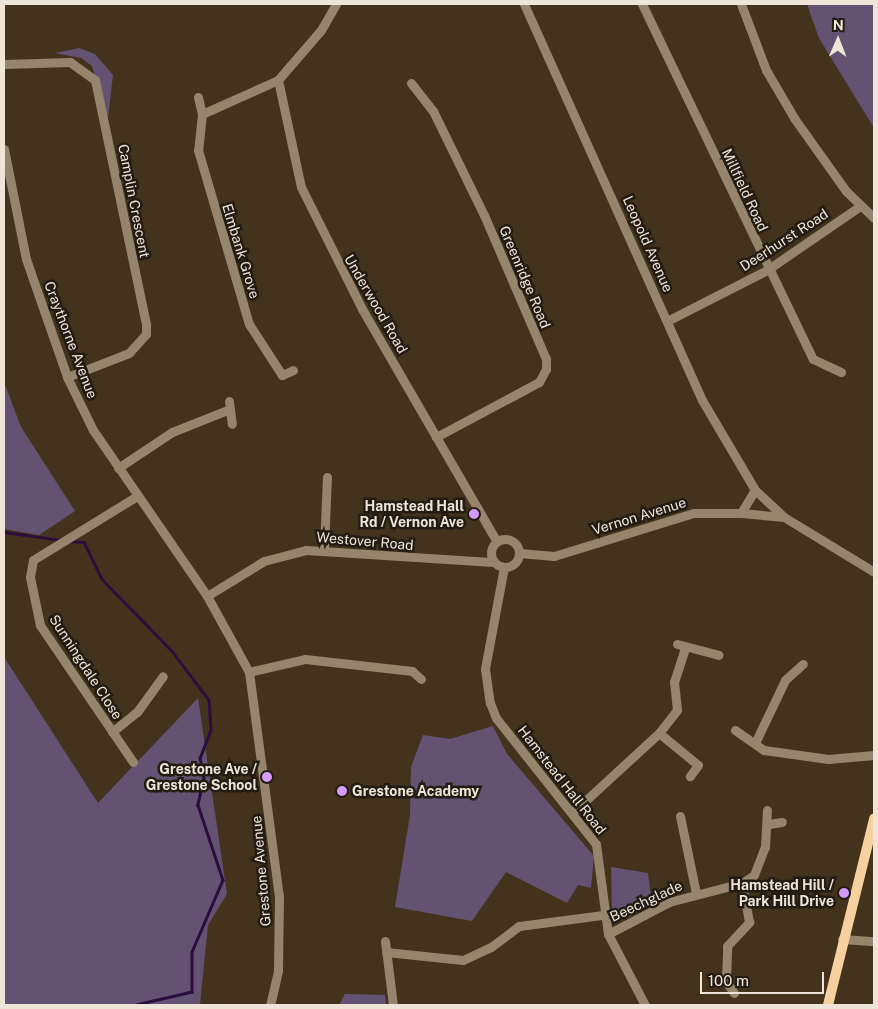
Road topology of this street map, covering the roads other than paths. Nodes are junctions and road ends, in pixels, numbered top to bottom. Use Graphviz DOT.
graph roads {
  1 [pos="336,4"];
  2 [pos="524,4"];
  3 [pos="642,4"];
  4 [pos="741,4"];
  5 [pos="4,64"];
  6 [pos="278,80"];
  7 [pos="411,83"];
  8 [pos="198,97"];
  9 [pos="202,114"];
  10 [pos="4,149"];
  11 [pos="860,206"];
  12 [pos="874,218"];
  13 [pos="768,270"];
  14 [pos="667,321"];
  15 [pos="293,370"];
  16 [pos="841,372"];
  17 [pos="67,377"];
  18 [pos="232,424"];
  19 [pos="436,437"];
  20 [pos="118,468"];
  21 [pos="327,477"];
  22 [pos="755,490"];
  23 [pos="137,496"];
  24 [pos="741,513"];
  25 [pos="784,517"];
  26 [pos="498,543"];
  27 [pos="324,548"];
  28 [pos="519,553"];
  29 [pos="473,559"];
  30 [pos="494,562"];
  31 [pos="504,567"];
  32 [pos="874,572"];
  33 [pos="207,596"];
  34 [pos="718,655"];
  35 [pos="803,664"];
  36 [pos="249,672"];
  37 [pos="164,676"];
  38 [pos="421,679"];
  39 [pos="735,730"];
  40 [pos="112,732"];
  41 [pos="659,733"];
  42 [pos="755,743"];
  43 [pos="874,755"];
  44 [pos="133,762"];
  45 [pos="690,776"];
  46 [pos="767,810"];
  47 [pos="572,813"];
  48 [pos="874,819"];
  49 [pos="679,822"];
  50 [pos="782,822"];
  51 [pos="769,824"];
  52 [pos="742,883"];
  53 [pos="696,893"];
  54 [pos="602,915"];
  55 [pos="608,934"];
  56 [pos="842,939"];
  57 [pos="874,941"];
  58 [pos="385,942"];
  59 [pos="386,952"];
  60 [pos="734,993"];
  61 [pos="270,1005"];
  62 [pos="393,1005"];
  63 [pos="645,1005"];
  64 [pos="828,1005"];
  1 -- 6 [label="street"];
  2 -- 14 [label="street, Leopold Avenue"];
  3 -- 13 [label="street, Millfield Road"];
  4 -- 11 [label="street"];
  5 -- 17 [label="street, Camplin Crescent"];
  6 -- 9 [label="street"];
  6 -- 19 [label="street, Underwood Road"];
  7 -- 19 [label="street, Greenridge Road"];
  8 -- 9 [label="street, Elmbank Grove"];
  9 -- 15 [label="street, Elmbank Grove"];
  10 -- 17 [label="street, Craythorne Avenue"];
  11 -- 12 [label="street"];
  11 -- 13 [label="street, Deerhurst Road"];
  13 -- 14 [label="street, Deerhurst Road"];
  13 -- 16 [label="street, Millfield Road"];
  14 -- 22 [label="street, Leopold Avenue"];
  17 -- 20 [label="street, Craythorne Avenue"];
  18 -- 20 [label="street"];
  19 -- 26 [label="street, Underwood Road"];
  20 -- 23 [label="street, Craythorne Avenue"];
  21 -- 27 [label="street"];
  22 -- 24 [label="street"];
  22 -- 25 [label="street, Leopold Avenue"];
  23 -- 33 [label="street, Craythorne Avenue"];
  23 -- 40 [label="street, Sunningdale Close"];
  24 -- 25 [label="street, Vernon Avenue"];
  24 -- 28 [label="street, Vernon Avenue"];
  25 -- 32 [label="street, Vernon Avenue"];
  26 -- 28 [label="street"];
  26 -- 29 [label="street"];
  26 -- 30 [label="street"];
  27 -- 29 [label="street, Westover Road"];
  27 -- 33 [label="street, Westover Road"];
  28 -- 31 [label="street"];
  29 -- 30 [label="street, Westover Road"];
  30 -- 31 [label="street, Westover Road"];
  31 -- 47 [label="street, Hamstead Hall Road"];
  33 -- 36 [label="street, Grestone Avenue"];
  34 -- 41 [label="street"];
  35 -- 42 [label="street"];
  36 -- 38 [label="street"];
  36 -- 61 [label="street, Grestone Avenue"];
  37 -- 40 [label="street, Sunningdale Close"];
  39 -- 42 [label="street"];
  40 -- 44 [label="street, Sunningdale Close"];
  41 -- 45 [label="street"];
  41 -- 47 [label="street"];
  42 -- 43 [label="street"];
  46 -- 51 [label="street"];
  47 -- 54 [label="street, Hamstead Hall Road"];
  48 -- 56 [label="main road"];
  49 -- 53 [label="street, Beechglade"];
  50 -- 51 [label="street"];
  51 -- 52 [label="street"];
  52 -- 53 [label="street, Beechglade"];
  52 -- 60 [label="street"];
  53 -- 55 [label="street, Beechglade"];
  54 -- 55 [label="street, Hamstead Hall Road"];
  54 -- 59 [label="street"];
  55 -- 63 [label="street, Hamstead Hall Road"];
  56 -- 57 [label="street"];
  56 -- 64 [label="main road"];
  58 -- 59 [label="street"];
  59 -- 62 [label="street"];
}
